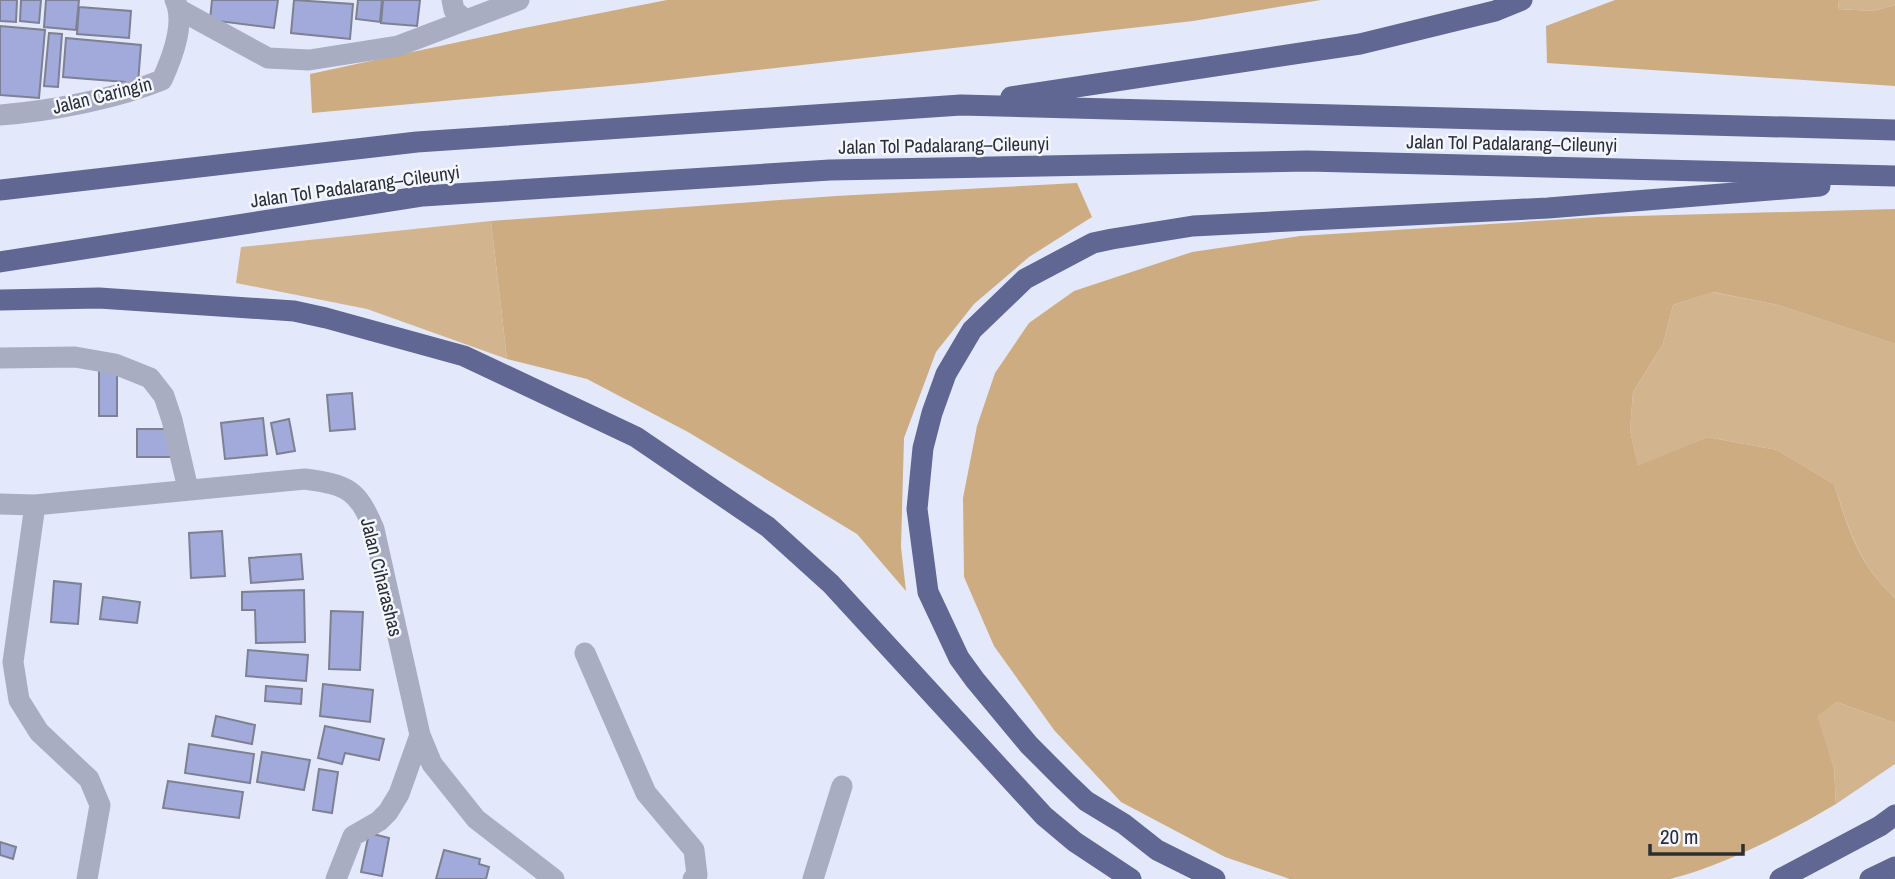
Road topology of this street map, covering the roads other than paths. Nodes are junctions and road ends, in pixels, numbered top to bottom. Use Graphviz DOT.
graph roads {
  1 [pos="453,0"];
  2 [pos="519,0"];
  3 [pos="1522,0"];
  4 [pos="178,5"];
  5 [pos="465,20"];
  6 [pos="961,105"];
  7 [pos="0,115"];
  8 [pos="1895,130"];
  9 [pos="1895,178"];
  10 [pos="0,190"];
  11 [pos="0,262"];
  12 [pos="0,300"];
  13 [pos="0,358"];
  14 [pos="188,489"];
  15 [pos="0,505"];
  16 [pos="35,505"];
  17 [pos="585,653"];
  18 [pos="419,735"];
  19 [pos="842,786"];
  20 [pos="1895,815"];
  21 [pos="1895,867"];
  22 [pos="542,875"];
  23 [pos="87,879"];
  24 [pos="335,879"];
  25 [pos="693,879"];
  26 [pos="813,879"];
  27 [pos="1130,879"];
  28 [pos="1215,879"];
  29 [pos="1780,879"];
  30 [pos="1870,879"];
  1 -- 5 [label="street"];
  2 -- 5 [label="street"];
  3 -- 6 [label="highway"];
  4 -- 5 [label="street"];
  4 -- 7 [label="street, Jalan Caringin"];
  6 -- 8 [label="highway, Jalan Tol Padalarang–Cileunyi"];
  6 -- 10 [label="highway, Jalan Tol Padalarang–Cileunyi"];
  9 -- 11 [label="highway, Jalan Tol Padalarang–Cileunyi"];
  9 -- 28 [label="highway"];
  12 -- 27 [label="highway"];
  13 -- 14 [label="street"];
  14 -- 16 [label="street, Jalan Ciharashas"];
  14 -- 18 [label="street, Jalan Ciharashas"];
  15 -- 16 [label="street, Jalan Ciharashas"];
  16 -- 23 [label="street"];
  17 -- 25 [label="street"];
  18 -- 22 [label="street, Jalan Ciharashas"];
  18 -- 24 [label="street"];
  19 -- 26 [label="street"];
  20 -- 29 [label="highway"];
  21 -- 30 [label="highway"];
}
